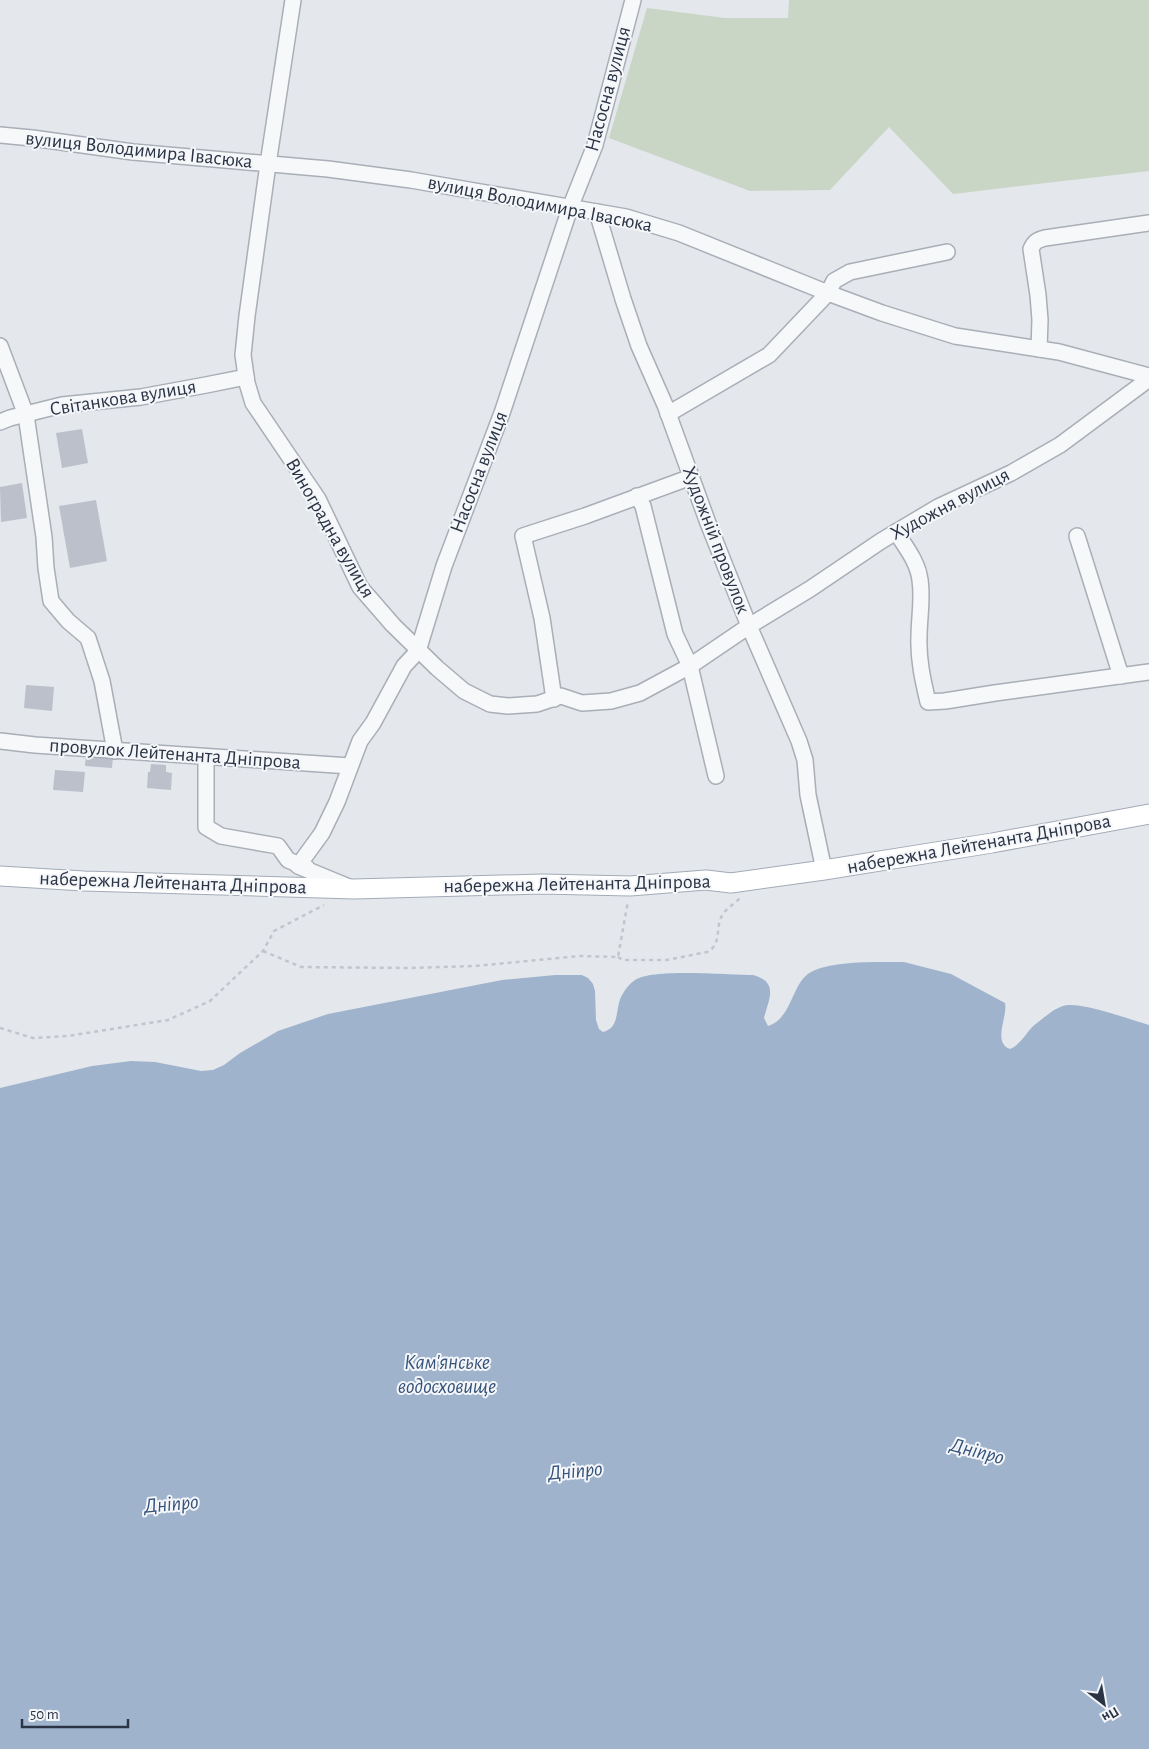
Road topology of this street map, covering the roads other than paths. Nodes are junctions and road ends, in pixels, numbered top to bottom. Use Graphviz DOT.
graph roads {
  1 [pos="293,0"];
  2 [pos="633,0"];
  3 [pos="0,136"];
  4 [pos="268,164"];
  5 [pos="570,208"];
  6 [pos="597,212"];
  7 [pos="1149,223"];
  8 [pos="947,252"];
  9 [pos="828,293"];
  10 [pos="0,346"];
  11 [pos="1039,349"];
  12 [pos="246,376"];
  13 [pos="1149,378"];
  14 [pos="668,414"];
  15 [pos="26,415"];
  16 [pos="0,422"];
  17 [pos="691,477"];
  18 [pos="637,496"];
  19 [pos="896,532"];
  20 [pos="1077,536"];
  21 [pos="749,626"];
  22 [pos="418,651"];
  23 [pos="690,666"];
  24 [pos="1149,672"];
  25 [pos="1122,676"];
  26 [pos="554,699"];
  27 [pos="0,741"];
  28 [pos="115,751"];
  29 [pos="206,756"];
  30 [pos="350,766"];
  31 [pos="716,776"];
  32 [pos="1149,814"];
  33 [pos="824,870"];
  34 [pos="0,876"];
  35 [pos="354,889"];
  1 -- 4 [label="street, Виноградна вулиця"];
  2 -- 5 [label="street, Насосна вулиця"];
  3 -- 4 [label="street, вулиця Володимира Івасюка"];
  4 -- 5 [label="street, вулиця Володимира Івасюка"];
  4 -- 12 [label="street, Виноградна вулиця"];
  5 -- 6 [label="street, вулиця Володимира Івасюка"];
  5 -- 22 [label="street, Насосна вулиця"];
  6 -- 9 [label="street, вулиця Володимира Івасюка"];
  6 -- 14 [label="street, Художній провулок"];
  7 -- 11 [label="street"];
  8 -- 9 [label="street"];
  9 -- 11 [label="street, вулиця Володимира Івасюка"];
  9 -- 14 [label="street"];
  10 -- 15 [label="street"];
  11 -- 13 [label="street, вулиця Володимира Івасюка"];
  12 -- 15 [label="street, Світанкова вулиця"];
  12 -- 22 [label="street, Виноградна вулиця"];
  13 -- 19 [label="street, Художня вулиця"];
  14 -- 17 [label="street, Художній провулок"];
  15 -- 16 [label="street, Світанкова вулиця"];
  15 -- 28 [label="street"];
  17 -- 18 [label="street"];
  17 -- 21 [label="street, Художній провулок"];
  18 -- 23 [label="street"];
  18 -- 26 [label="street"];
  19 -- 21 [label="street, Художня вулиця"];
  19 -- 25 [label="street"];
  20 -- 25 [label="street"];
  21 -- 23 [label="street, Виноградна вулиця"];
  21 -- 33 [label="street, Художній провулок"];
  22 -- 26 [label="street, Виноградна вулиця"];
  22 -- 30 [label="street, Насосна вулиця"];
  23 -- 26 [label="street, Виноградна вулиця"];
  23 -- 31 [label="street"];
  24 -- 25 [label="street"];
  27 -- 28 [label="street, провулок Лейтенанта Дніпрова"];
  28 -- 29 [label="street, провулок Лейтенанта Дніпрова"];
  29 -- 30 [label="street, провулок Лейтенанта Дніпрова"];
  29 -- 35 [label="street"];
  30 -- 35 [label="street, Насосна вулиця"];
  32 -- 33 [label="main road, набережна Лейтенанта Дніпрова"];
  33 -- 35 [label="main road, набережна Лейтенанта Дніпрова"];
  34 -- 35 [label="main road, набережна Лейтенанта Дніпрова"];
}
